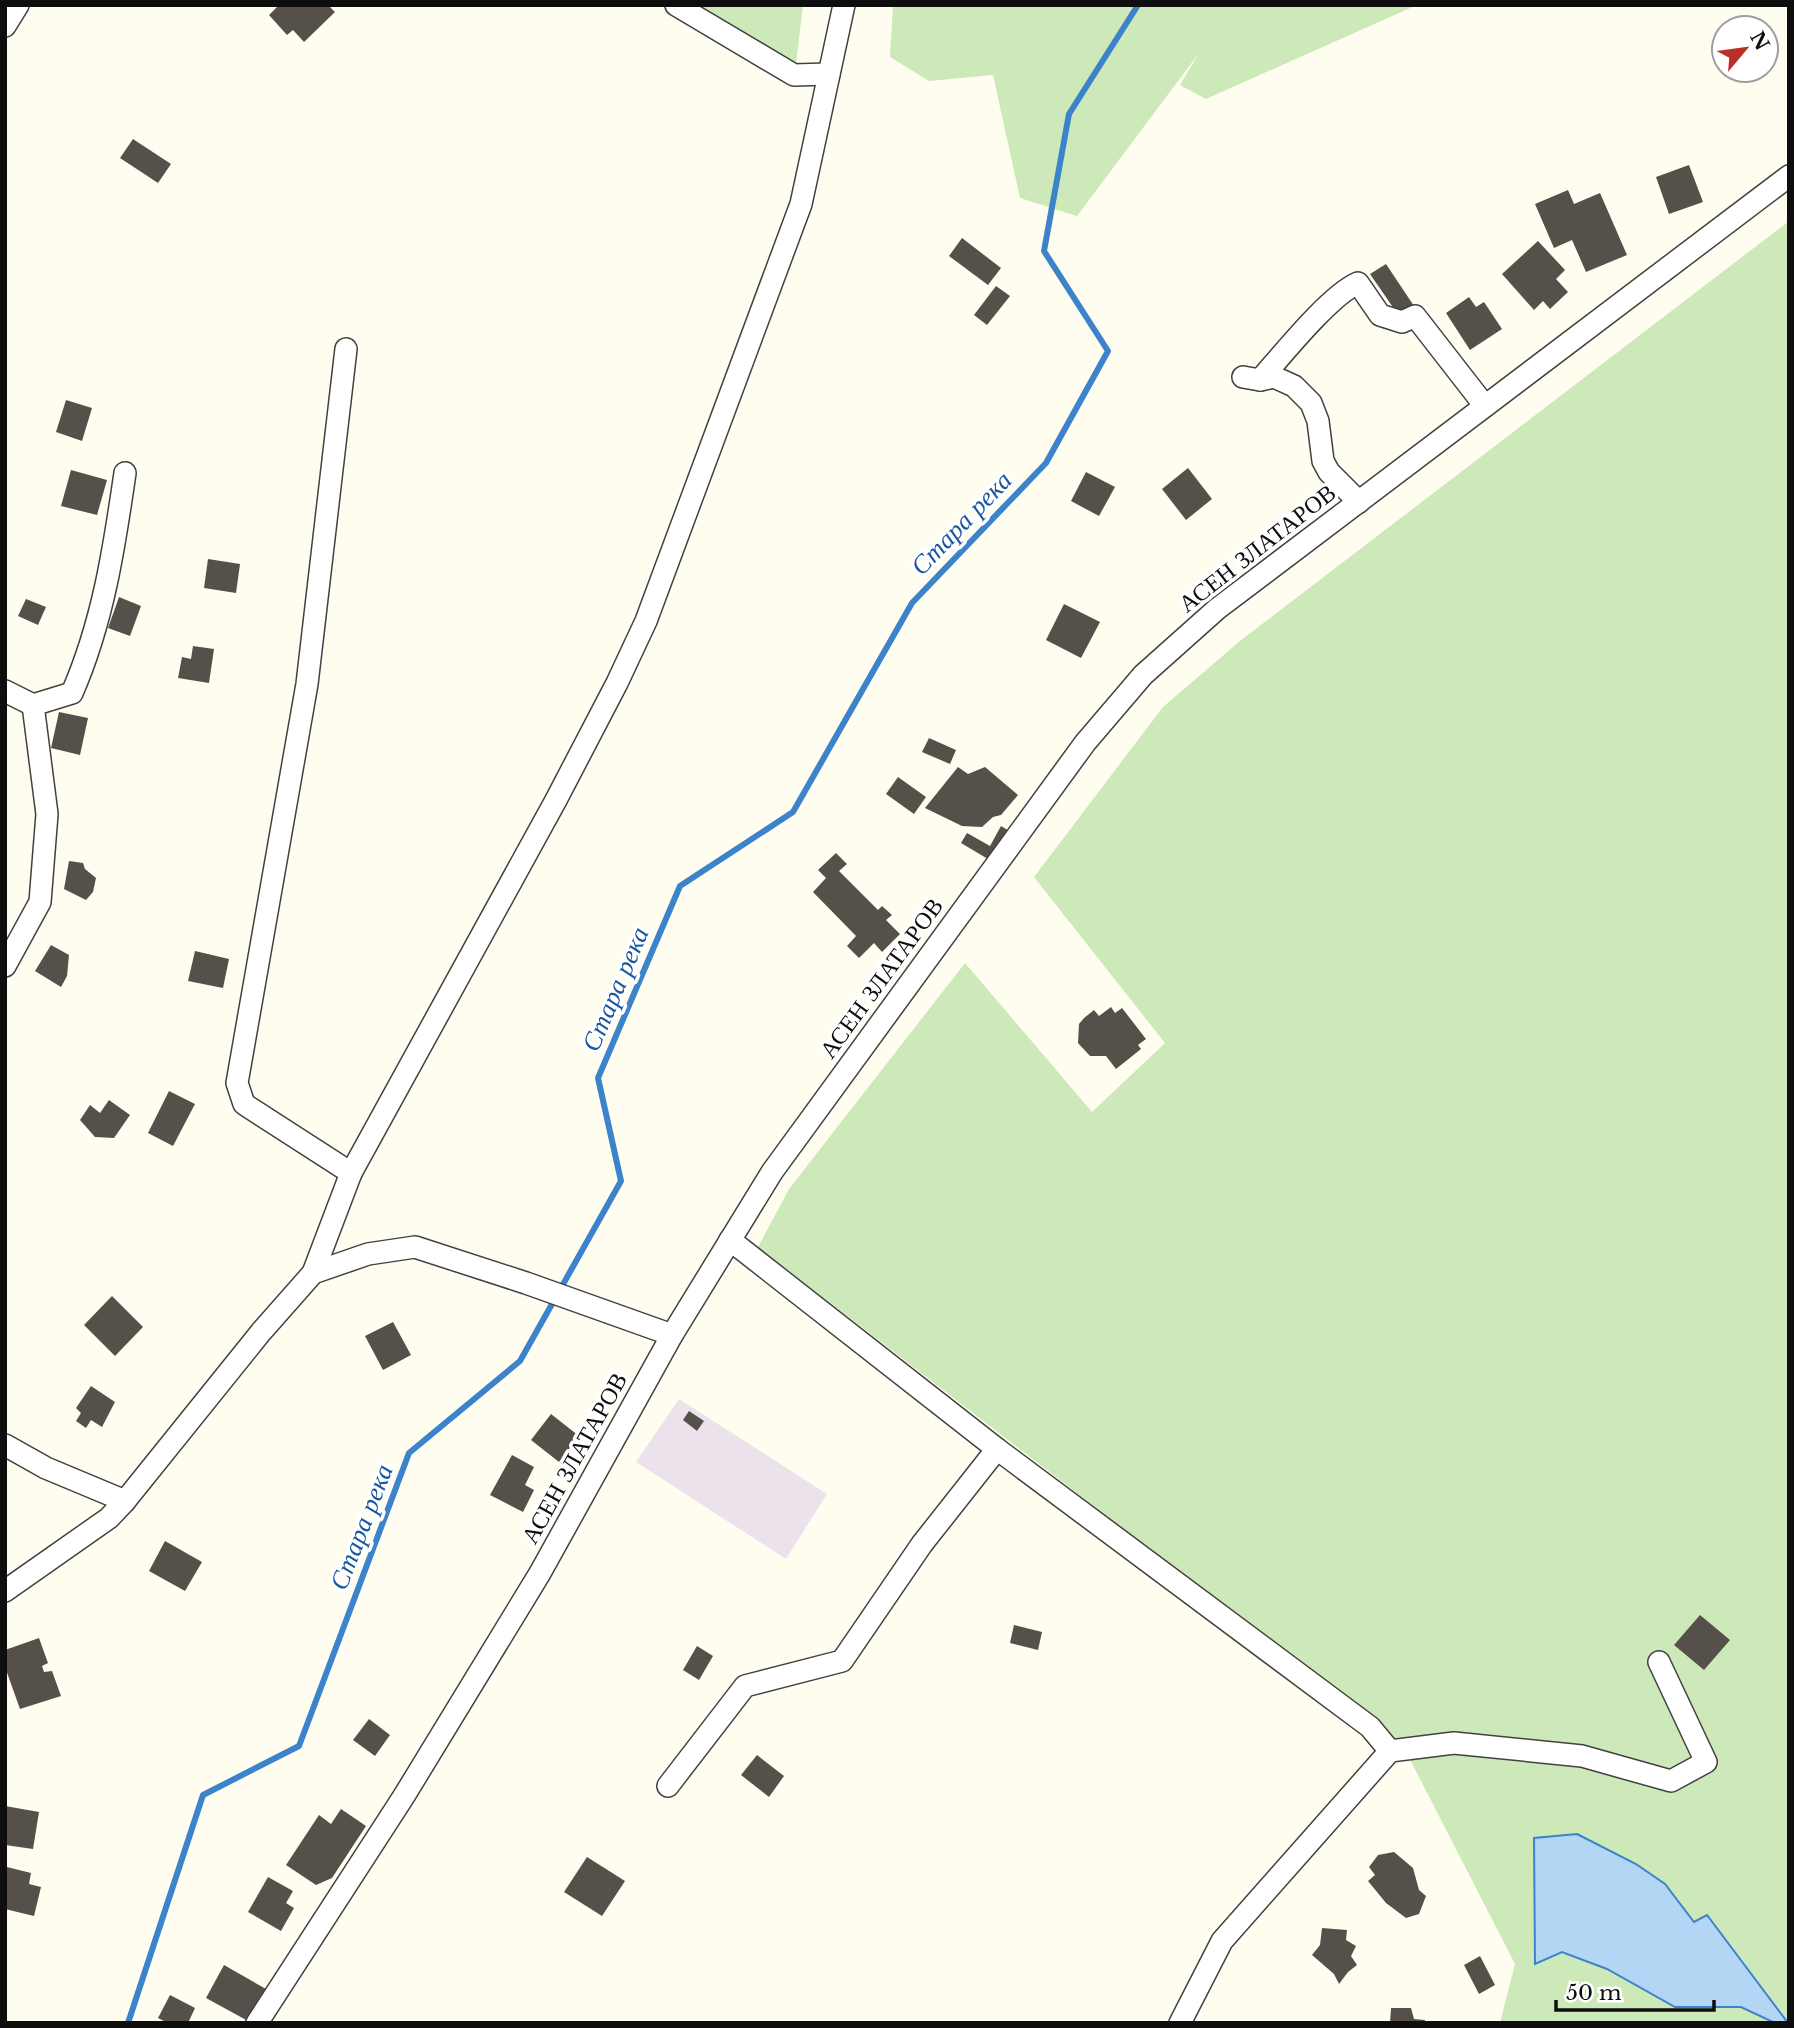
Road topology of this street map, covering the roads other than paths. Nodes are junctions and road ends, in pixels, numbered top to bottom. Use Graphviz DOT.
graph roads {
  1 [pos="18,5"];
  2 [pos="676,5"];
  3 [pos="845,5"];
  4 [pos="5,26"];
  5 [pos="830,74"];
  6 [pos="1789,176"];
  7 [pos="346,349"];
  8 [pos="1485,406"];
  9 [pos="125,473"];
  10 [pos="1359,502"];
  11 [pos="5,691"];
  12 [pos="33,705"];
  13 [pos="5,966"];
  14 [pos="351,1173"];
  15 [pos="730,1241"];
  16 [pos="313,1273"];
  17 [pos="672,1335"];
  18 [pos="5,1445"];
  19 [pos="997,1449"];
  20 [pos="125,1501"];
  21 [pos="5,1591"];
  22 [pos="1660,1662"];
  23 [pos="1391,1751"];
  24 [pos="668,1786"];
  25 [pos="257,2023"];
  26 [pos="1180,2023"];
  1 -- 4 [label="street"];
  2 -- 5 [label="street"];
  3 -- 5 [label="street"];
  5 -- 14 [label="street"];
  6 -- 8 [label="street, АСЕН ЗЛАТАРОВ"];
  7 -- 14 [label="street"];
  8 -- 10 [label="street, АСЕН ЗЛАТАРОВ"];
  8 -- 10 [label="street"];
  9 -- 12 [label="street"];
  10 -- 15 [label="street, АСЕН ЗЛАТАРОВ"];
  11 -- 12 [label="street"];
  12 -- 13 [label="street"];
  14 -- 16 [label="street"];
  15 -- 17 [label="street, АСЕН ЗЛАТАРОВ"];
  15 -- 19 [label="street"];
  16 -- 17 [label="street"];
  16 -- 20 [label="street"];
  17 -- 25 [label="street, АСЕН ЗЛАТАРОВ"];
  18 -- 20 [label="street"];
  19 -- 23 [label="street"];
  19 -- 24 [label="street"];
  20 -- 21 [label="street"];
  22 -- 23 [label="street"];
  23 -- 26 [label="street"];
}
